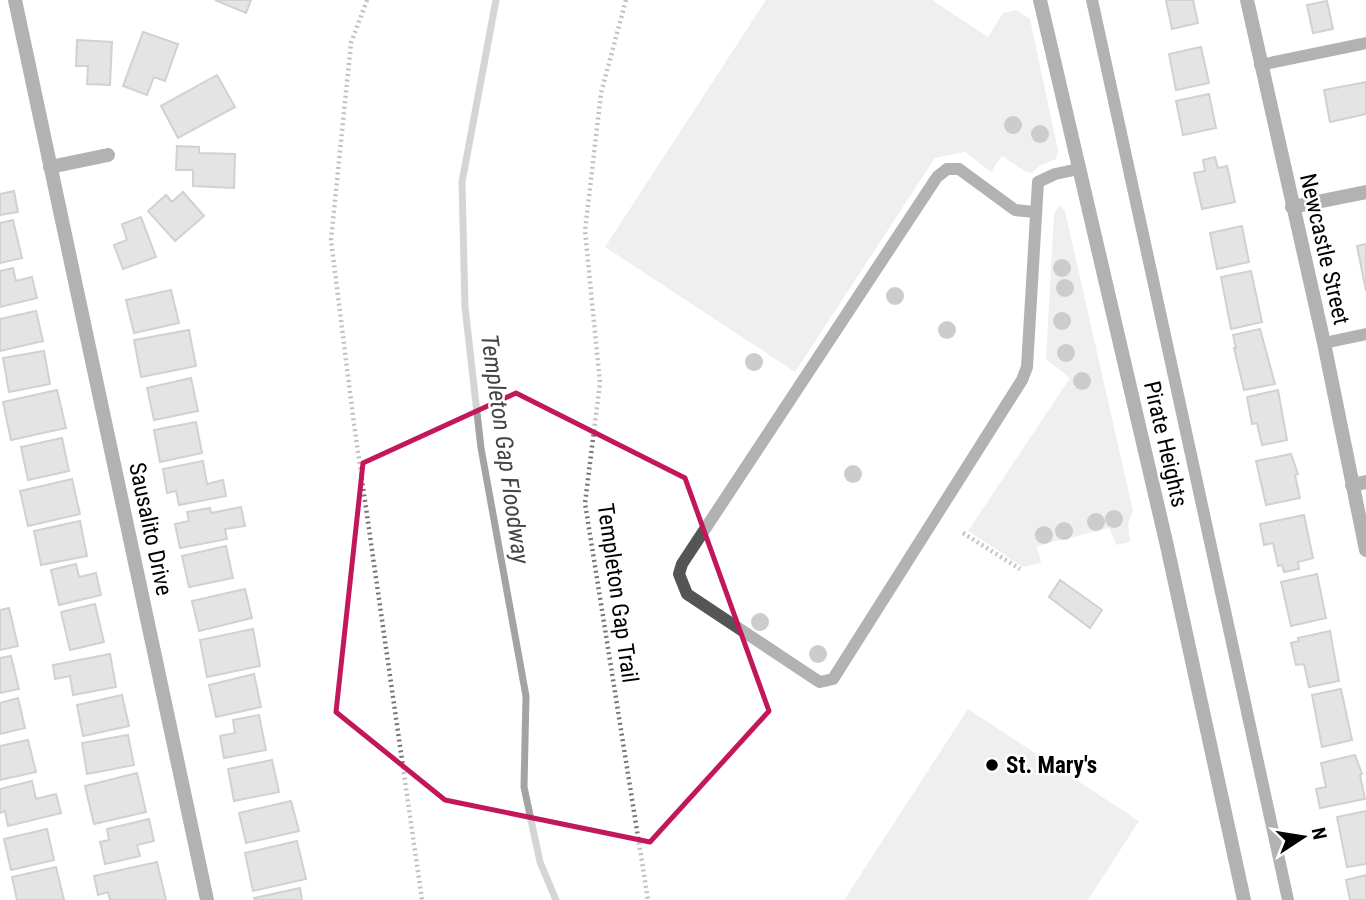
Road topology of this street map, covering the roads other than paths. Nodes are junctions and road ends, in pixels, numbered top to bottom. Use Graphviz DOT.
graph roads {
  1 [pos="15,0"];
  2 [pos="1040,0"];
  3 [pos="1092,0"];
  4 [pos="1247,0"];
  5 [pos="1366,43"];
  6 [pos="1260,65"];
  7 [pos="108,155"];
  8 [pos="50,167"];
  9 [pos="1079,169"];
  10 [pos="1366,192"];
  11 [pos="1292,207"];
  12 [pos="1035,212"];
  13 [pos="1366,334"];
  14 [pos="1324,343"];
  15 [pos="1359,484"];
  16 [pos="1366,550"];
  17 [pos="207,900"];
  18 [pos="1244,900"];
  19 [pos="1288,900"];
  1 -- 8 [label="street, Sausalito Drive"];
  2 -- 9 [label="street, Pirate Heights"];
  3 -- 19 [label="lane"];
  4 -- 6 [label="street, Newcastle Street"];
  5 -- 6 [label="lane"];
  6 -- 11 [label="street, Newcastle Street"];
  7 -- 8 [label="street"];
  8 -- 17 [label="street, Sausalito Drive"];
  9 -- 12 [label="lane"];
  9 -- 18 [label="street, Pirate Heights"];
  10 -- 11 [label="street"];
  11 -- 14 [label="street, Newcastle Street"];
  12 -- 12 [label="lane"];
  13 -- 14 [label="lane"];
  14 -- 15 [label="street, Newcastle Street"];
  15 -- 16 [label="street, Newcastle Street"];
}
